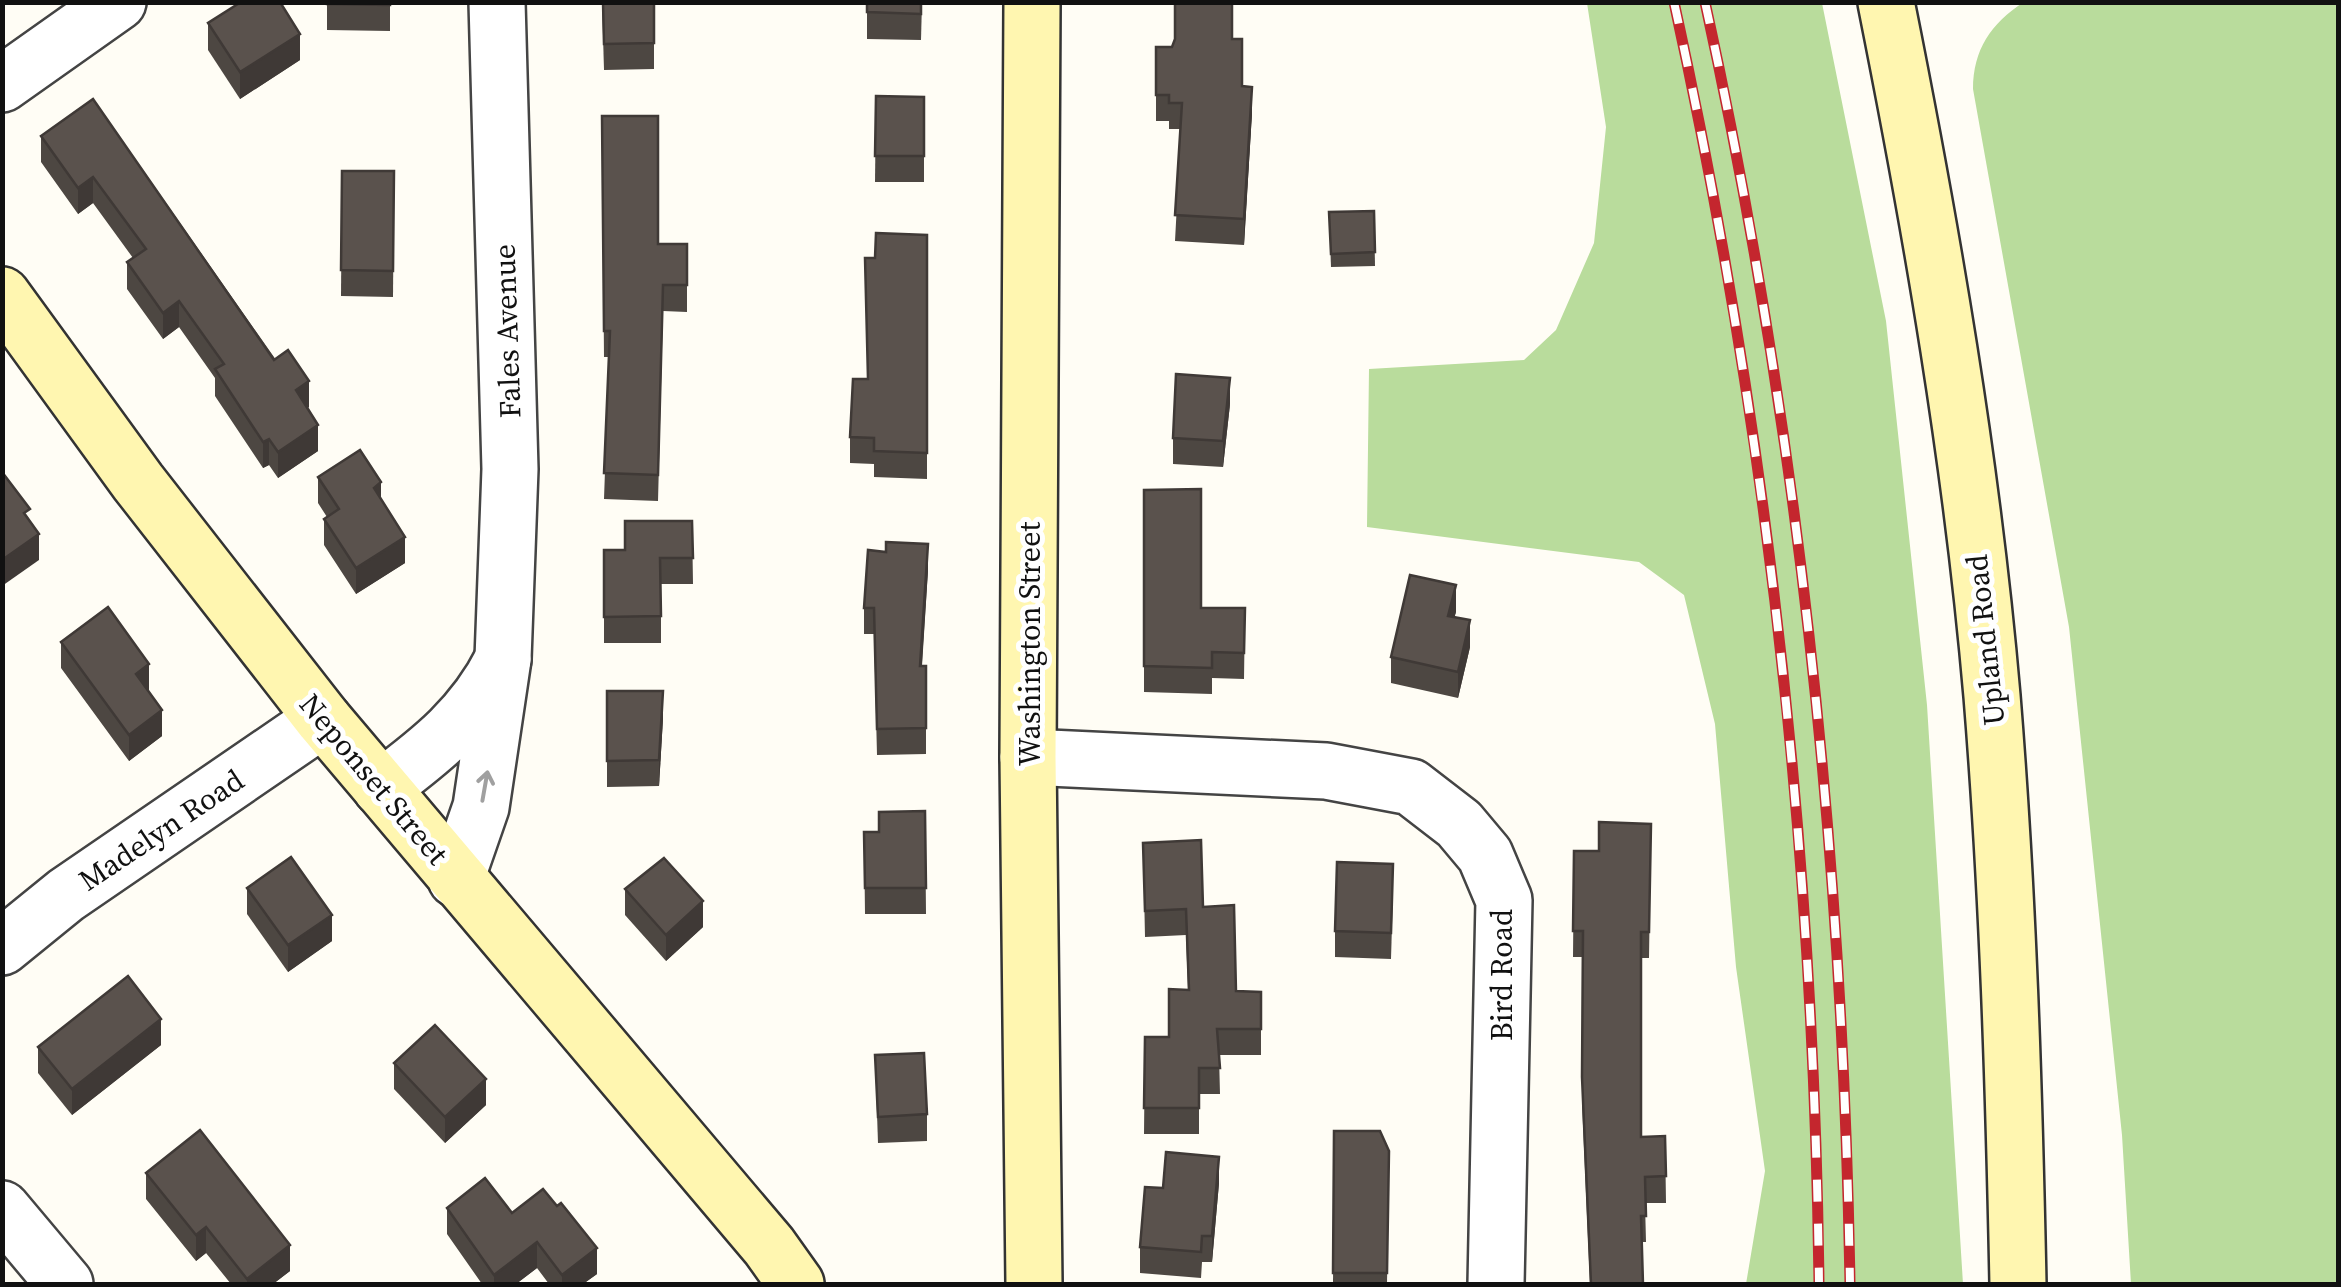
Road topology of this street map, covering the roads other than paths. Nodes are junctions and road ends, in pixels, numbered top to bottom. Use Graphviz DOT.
graph roads {
  1 [pos="118,2"];
  2 [pos="497,2"];
  3 [pos="1032,2"];
  4 [pos="1886,2"];
  5 [pos="2,84"];
  6 [pos="2,295"];
  7 [pos="503,660"];
  8 [pos="323,719"];
  9 [pos="1028,757"];
  10 [pos="381,788"];
  11 [pos="456,879"];
  12 [pos="2,947"];
  13 [pos="2,1209"];
  14 [pos="782,1265"];
  15 [pos="65,1284"];
  16 [pos="820,1284"];
  17 [pos="1034,1284"];
  18 [pos="1496,1284"];
  19 [pos="2018,1284"];
  1 -- 5 [label="street"];
  2 -- 7 [label="street, Fales Avenue"];
  3 -- 9 [label="street, Washington Street"];
  4 -- 19 [label="street, Upland Road"];
  6 -- 8 [label="street, Neponset Street"];
  7 -- 10 [label="street, Fales Avenue"];
  11 -- 7 [label="street, Fales Avenue, one-way"];
  8 -- 10 [label="street, Neponset Street"];
  8 -- 12 [label="street, Madelyn Road"];
  9 -- 17 [label="street, Washington Street"];
  9 -- 18 [label="street, Bird Road"];
  10 -- 11 [label="street, Neponset Street"];
  11 -- 14 [label="street, Neponset Street"];
  13 -- 15 [label="street"];
  14 -- 16 [label="street, Neponset Street"];
}
